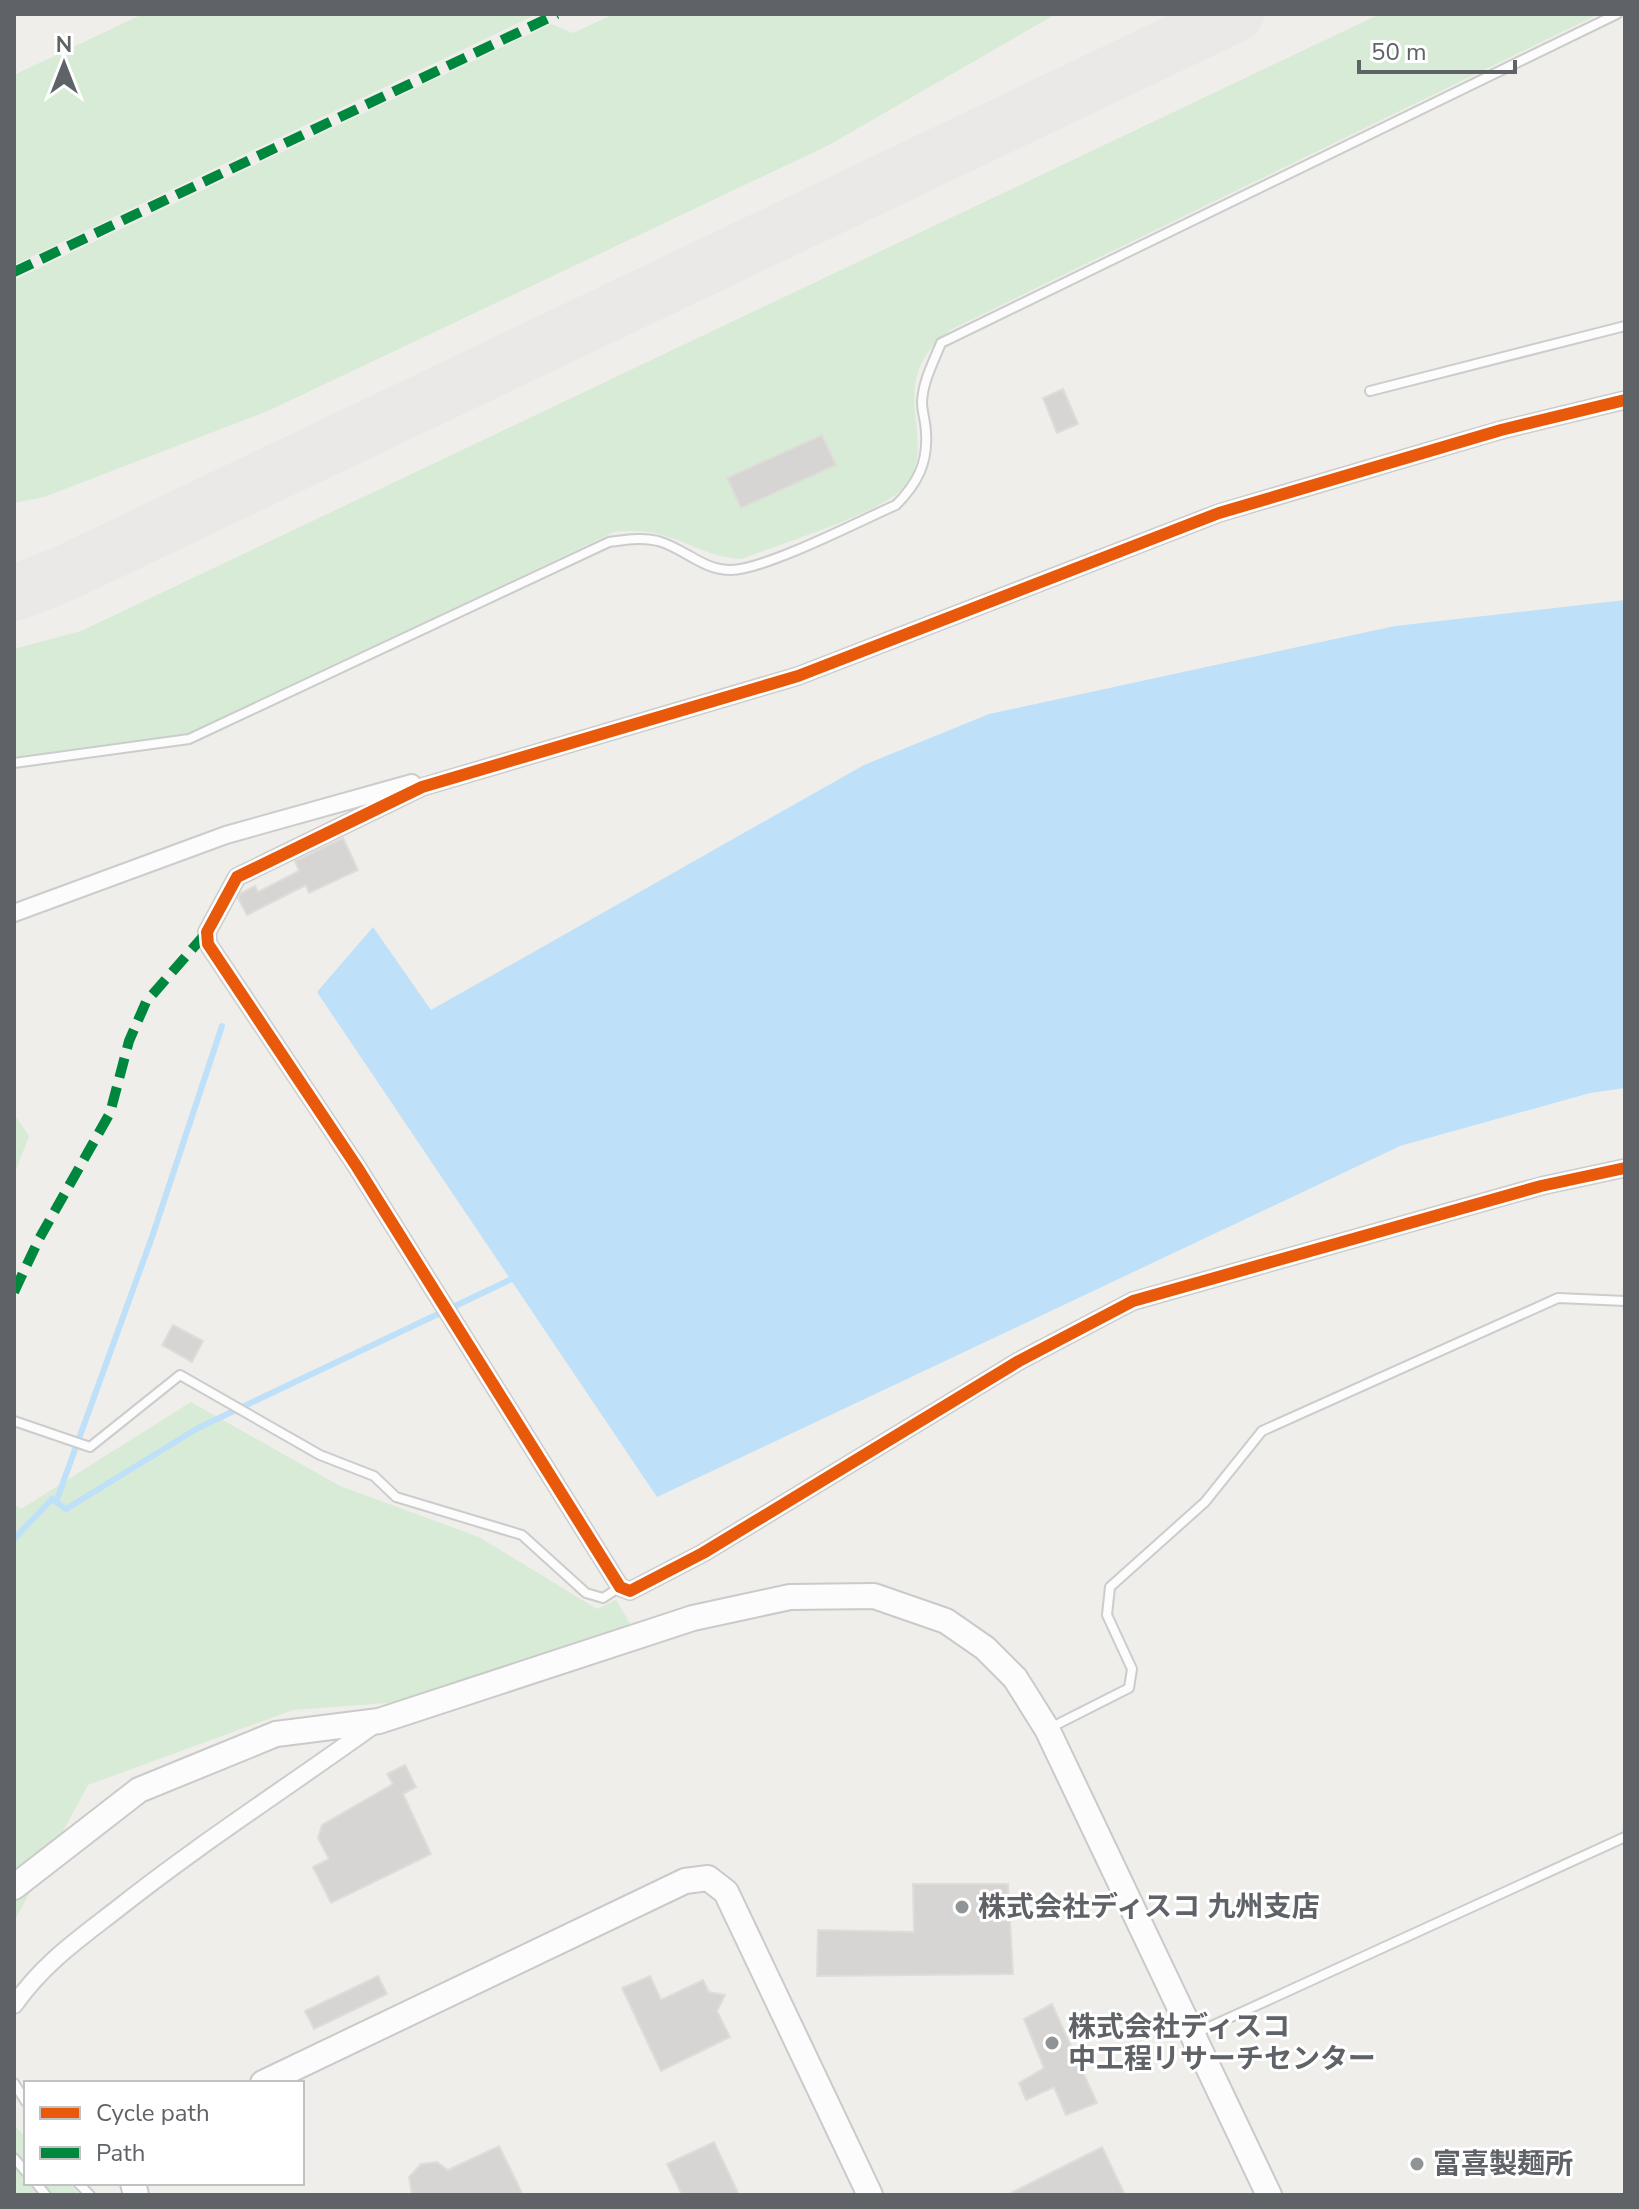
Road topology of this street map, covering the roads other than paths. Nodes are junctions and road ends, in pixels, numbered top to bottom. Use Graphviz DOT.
graph roads {
  1 [pos="1617,14"];
  2 [pos="1625,326"];
  3 [pos="1370,391"];
  4 [pos="1625,400"];
  5 [pos="798,676"];
  6 [pos="14,763"];
  7 [pos="14,913"];
  8 [pos="1625,1168"];
  9 [pos="1625,1301"];
  10 [pos="14,1421"];
  11 [pos="620,1587"];
  12 [pos="379,1721"];
  13 [pos="1047,1729"];
  14 [pos="1625,1837"];
  15 [pos="14,1887"];
  16 [pos="14,2005"];
  17 [pos="1193,2034"];
  18 [pos="267,2081"];
  19 [pos="870,2195"];
  20 [pos="1269,2195"];
  1 -- 6 [label="lane"];
  2 -- 3 [label="lane"];
  4 -- 5 [label="street"];
  5 -- 7 [label="street"];
  5 -- 11 [label="street"];
  8 -- 11 [label="street"];
  9 -- 13 [label="lane"];
  10 -- 11 [label="lane"];
  12 -- 13 [label="street"];
  12 -- 15 [label="street"];
  12 -- 16 [label="street"];
  13 -- 17 [label="street"];
  14 -- 17 [label="lane"];
  17 -- 20 [label="street"];
  18 -- 19 [label="street"];
}
